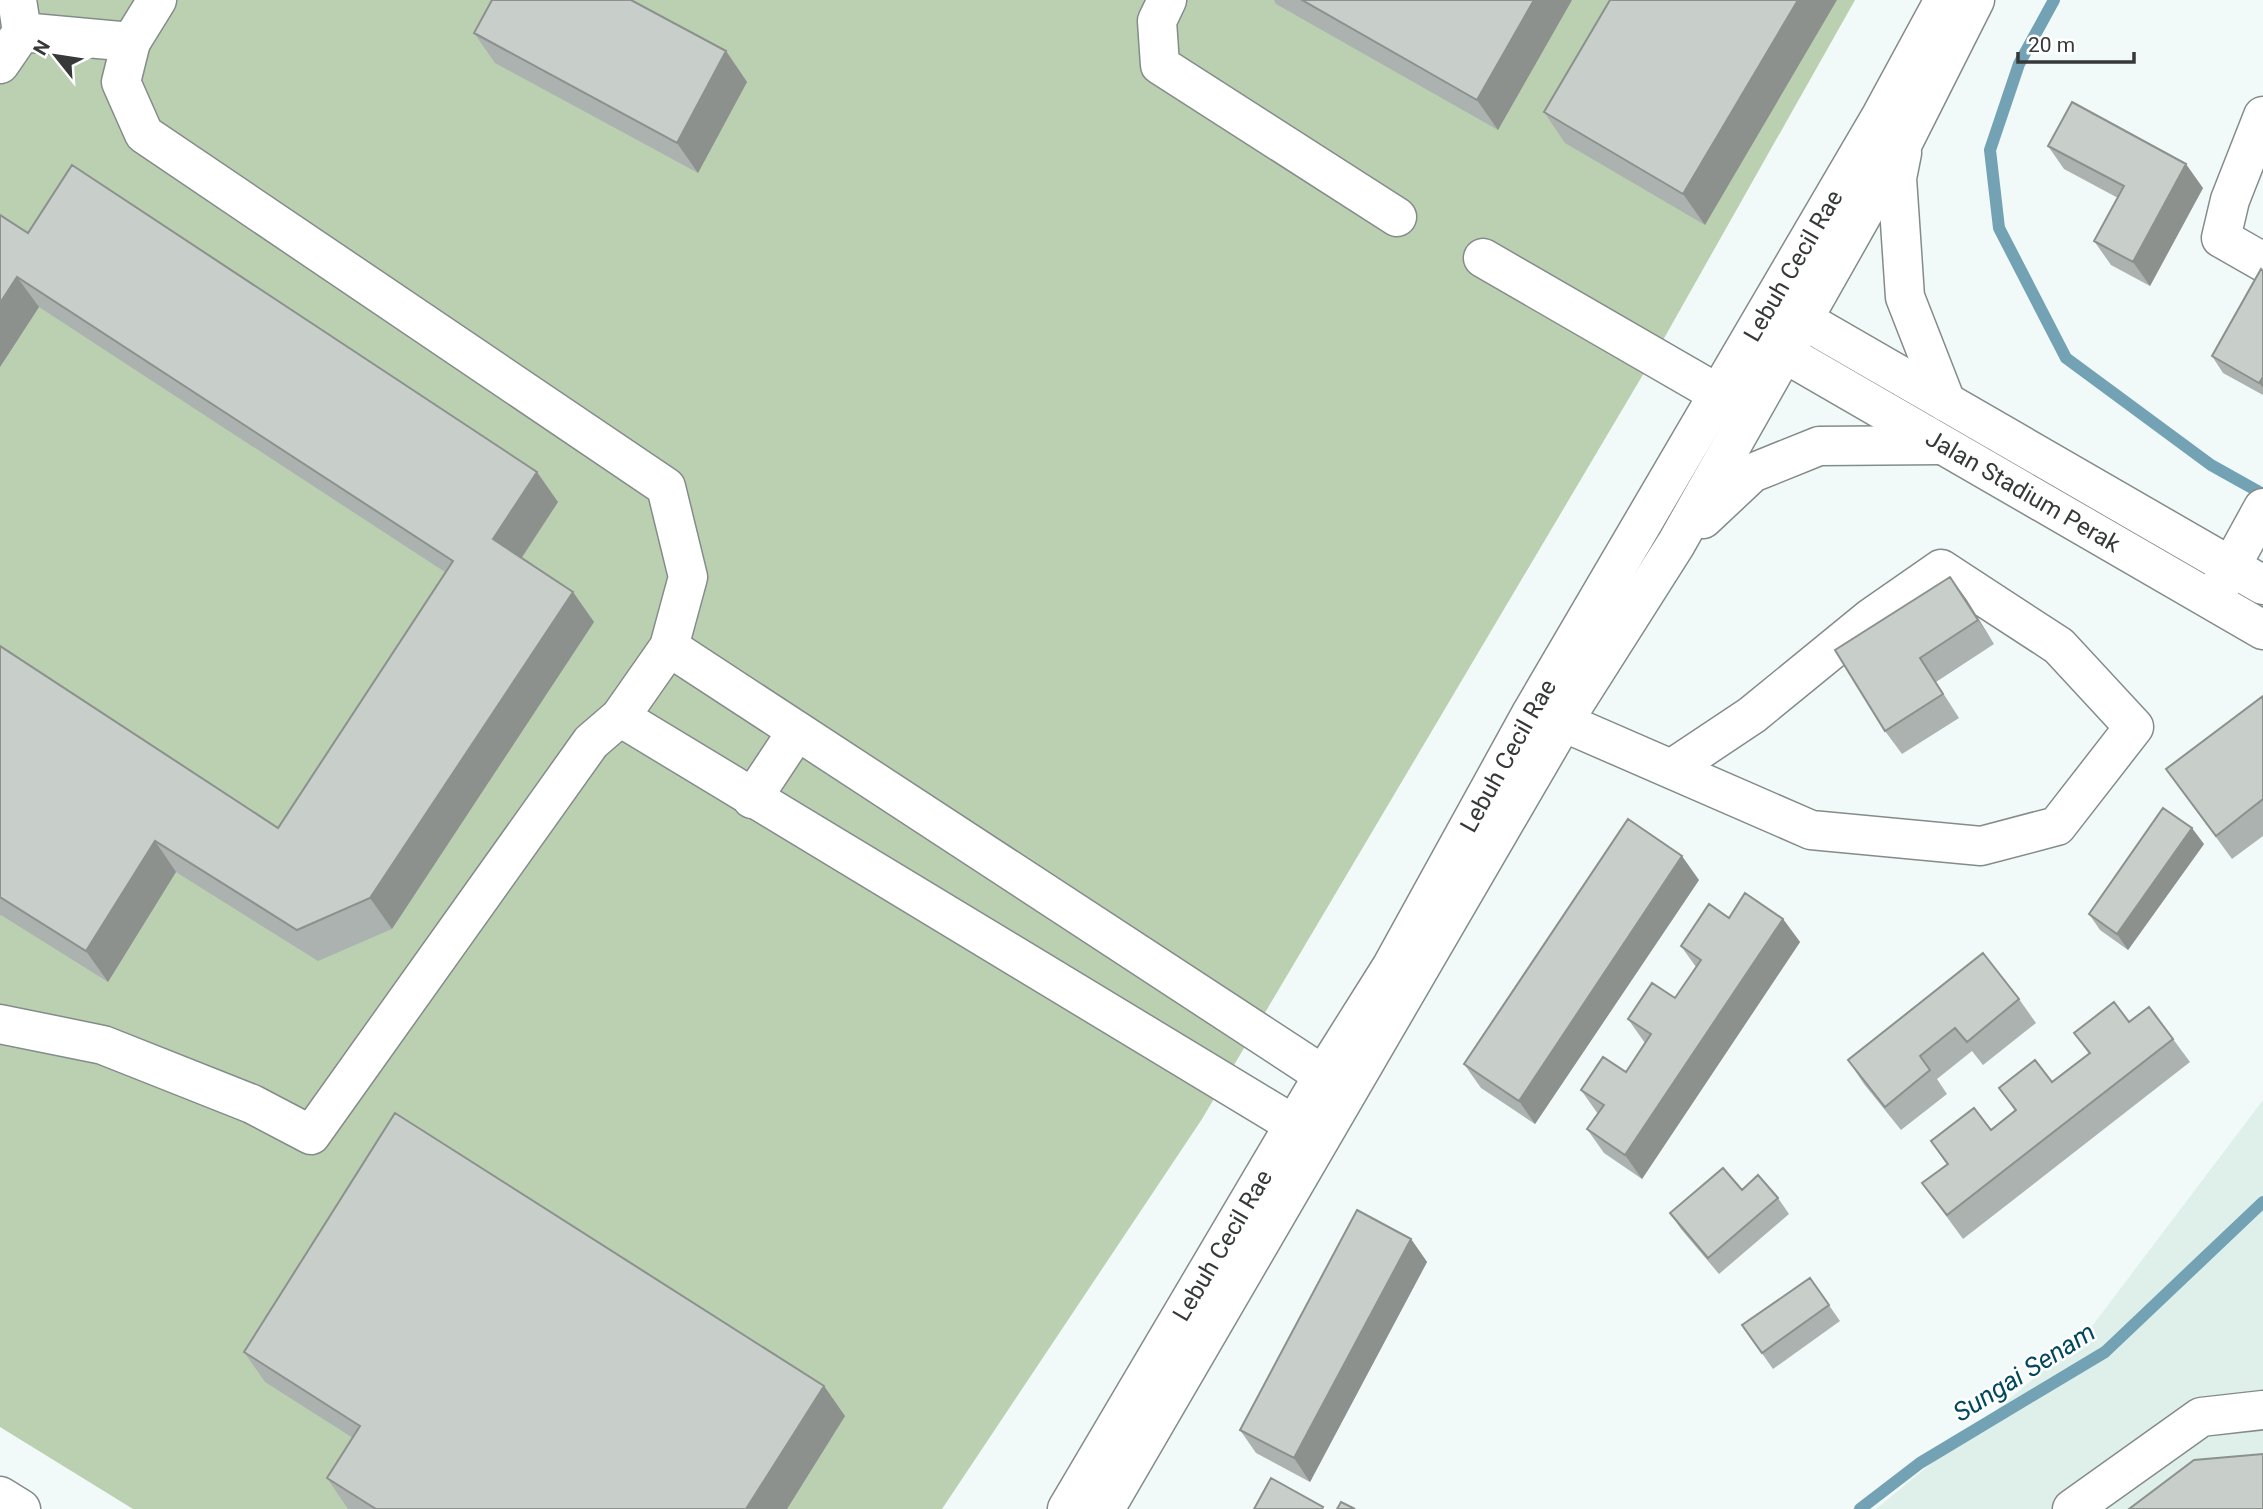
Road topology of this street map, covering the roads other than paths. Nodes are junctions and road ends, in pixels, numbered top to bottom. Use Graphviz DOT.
graph roads {
  1 [pos="156,0"];
  2 [pos="1167,0"];
  3 [pos="1944,0"];
  4 [pos="1975,0"];
  5 [pos="20,16"];
  6 [pos="131,41"];
  7 [pos="0,64"];
  8 [pos="2263,116"];
  9 [pos="1892,128"];
  10 [pos="1397,217"];
  11 [pos="1483,258"];
  12 [pos="2263,262"];
  13 [pos="1792,335"];
  14 [pos="1727,398"];
  15 [pos="1946,402"];
  16 [pos="1943,445"];
  17 [pos="2263,508"];
  18 [pos="1676,544"];
  19 [pos="2234,561"];
  20 [pos="2263,585"];
  21 [pos="2212,601"];
  22 [pos="2263,630"];
  23 [pos="669,647"];
  24 [pos="620,717"];
  25 [pos="1563,723"];
  26 [pos="797,731"];
  27 [pos="1671,769"];
  28 [pos="752,799"];
  29 [pos="0,1024"];
  30 [pos="1336,1082"];
  31 [pos="1307,1132"];
  32 [pos="2263,1410"];
  33 [pos="0,1496"];
  34 [pos="1112,1496"];
  35 [pos="21,1509"];
  36 [pos="1067,1509"];
  37 [pos="2073,1509"];
  1 -- 6 [label="street"];
  2 -- 10 [label="street"];
  3 -- 9 [label="street, Lebuh Cecil Rae"];
  4 -- 9 [label="street, Lebuh Cecil Rae"];
  5 -- 6 [label="street"];
  5 -- 7 [label="street"];
  6 -- 23 [label="street"];
  8 -- 12 [label="street"];
  9 -- 13 [label="street, Lebuh Cecil Rae"];
  9 -- 14 [label="street, Lebuh Cecil Rae"];
  9 -- 15 [label="street"];
  11 -- 14 [label="street"];
  13 -- 14 [label="street"];
  13 -- 15 [label="street, Jalan Stadium Perak"];
  13 -- 16 [label="street, Jalan Stadium Perak"];
  13 -- 18 [label="street, Lebuh Cecil Rae"];
  14 -- 30 [label="street, Lebuh Cecil Rae"];
  15 -- 19 [label="street, Jalan Stadium Perak"];
  16 -- 18 [label="street"];
  16 -- 21 [label="street, Jalan Stadium Perak"];
  17 -- 19 [label="street"];
  18 -- 25 [label="street, Lebuh Cecil Rae"];
  19 -- 20 [label="street, Jalan Stadium Perak"];
  19 -- 21 [label="street"];
  21 -- 22 [label="street, Jalan Stadium Perak"];
  23 -- 24 [label="street"];
  23 -- 26 [label="street"];
  24 -- 28 [label="street"];
  24 -- 29 [label="street"];
  25 -- 27 [label="street"];
  25 -- 30 [label="street, Lebuh Cecil Rae"];
  26 -- 28 [label="street"];
  26 -- 30 [label="street"];
  27 -- 27 [label="street"];
  28 -- 31 [label="street"];
  30 -- 31 [label="street, Lebuh Cecil Rae"];
  31 -- 34 [label="street, Lebuh Cecil Rae"];
  31 -- 36 [label="street, Lebuh Cecil Rae"];
  32 -- 37 [label="street"];
  33 -- 35 [label="street"];
}
